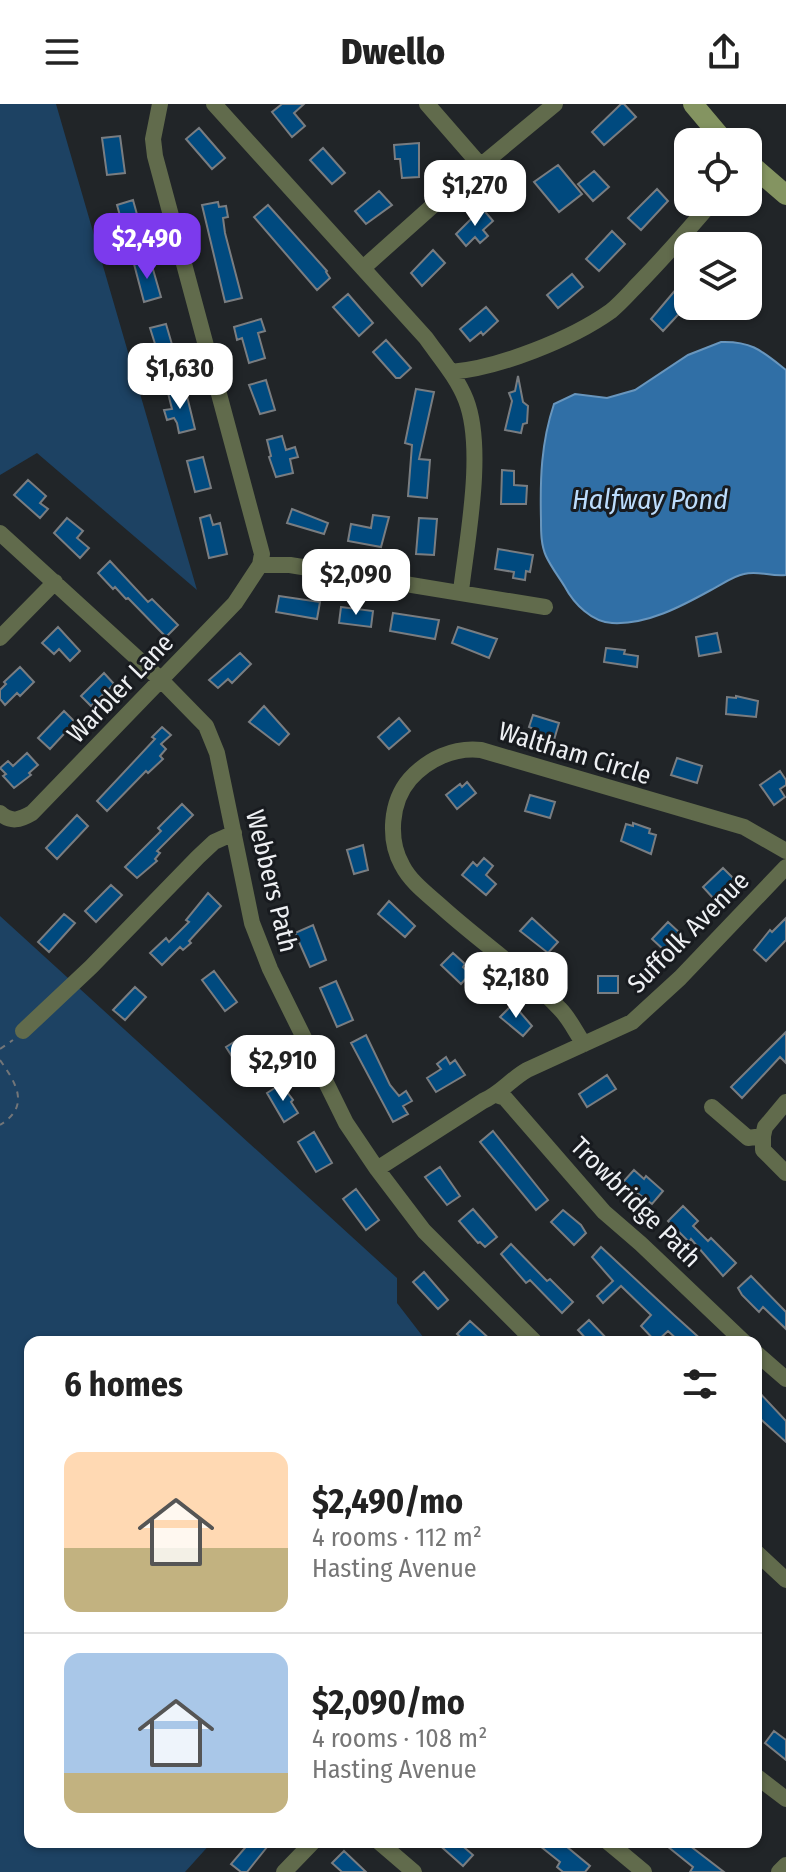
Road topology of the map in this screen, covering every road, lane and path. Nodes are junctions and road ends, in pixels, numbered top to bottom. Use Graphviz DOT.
graph roads {
  1 [pos="160,104"];
  2 [pos="214,104"];
  3 [pos="427,104"];
  4 [pos="693,104"];
  5 [pos="559,105"];
  6 [pos="713,128"];
  7 [pos="481,166"];
  8 [pos="762,174"];
  9 [pos="786,195"];
  10 [pos="700,216"];
  11 [pos="363,268"];
  12 [pos="451,372"];
  13 [pos="0,533"];
  14 [pos="260,565"];
  15 [pos="55,582"];
  16 [pos="461,591"];
  17 [pos="545,607"];
  18 [pos="0,638"];
  19 [pos="161,680"];
  20 [pos="0,813"];
  21 [pos="234,833"];
  22 [pos="786,851"];
  23 [pos="786,867"];
  24 [pos="23,1031"];
  25 [pos="584,1044"];
  26 [pos="0,1060"];
  27 [pos="496,1095"];
  28 [pos="786,1102"];
  29 [pos="712,1107"];
  30 [pos="0,1125"];
  31 [pos="763,1136"];
  32 [pos="377,1169"];
  33 [pos="786,1173"];
  34 [pos="529,1336"];
  35 [pos="738,1336"];
  36 [pos="762,1358"];
  37 [pos="786,1379"];
  38 [pos="762,1558"];
  39 [pos="786,1580"];
  40 [pos="762,1781"];
  41 [pos="786,1799"];
  42 [pos="307,1848"];
  43 [pos="386,1848"];
  44 [pos="615,1848"];
  45 [pos="786,1865"];
  46 [pos="284,1872"];
  47 [pos="414,1872"];
  48 [pos="644,1872"];
  49 [pos="779,1872"];
  1 -- 14 [label="street"];
  2 -- 11 [label="street"];
  3 -- 7 [label="street"];
  4 -- 6 [label="main road"];
  5 -- 7 [label="street"];
  7 -- 11 [label="street"];
  8 -- 9 [label="main road"];
  10 -- 12 [label="street"];
  11 -- 12 [label="street"];
  12 -- 16 [label="street"];
  13 -- 15 [label="street, Webbers Path"];
  14 -- 16 [label="street"];
  14 -- 19 [label="street, Warbler Lane"];
  15 -- 18 [label="street"];
  15 -- 19 [label="street, Webbers Path"];
  16 -- 17 [label="street"];
  19 -- 20 [label="street, Warbler Lane"];
  19 -- 21 [label="street, Webbers Path"];
  21 -- 24 [label="street"];
  21 -- 32 [label="street, Webbers Path"];
  22 -- 25 [label="street, Waltham Circle"];
  23 -- 25 [label="street, Suffolk Avenue"];
  25 -- 27 [label="street, Suffolk Avenue"];
  26 -- 30 [label="path"];
  27 -- 32 [label="street, Suffolk Avenue"];
  27 -- 35 [label="street, Trowbridge Path"];
  28 -- 31 [label="street"];
  29 -- 31 [label="street"];
  31 -- 33 [label="street"];
  32 -- 34 [label="street, Webbers Path"];
  36 -- 37 [label="street"];
  38 -- 39 [label="street"];
  40 -- 41 [label="street"];
  42 -- 46 [label="street"];
  43 -- 47 [label="street"];
  44 -- 48 [label="street"];
  45 -- 49 [label="street"];
}
